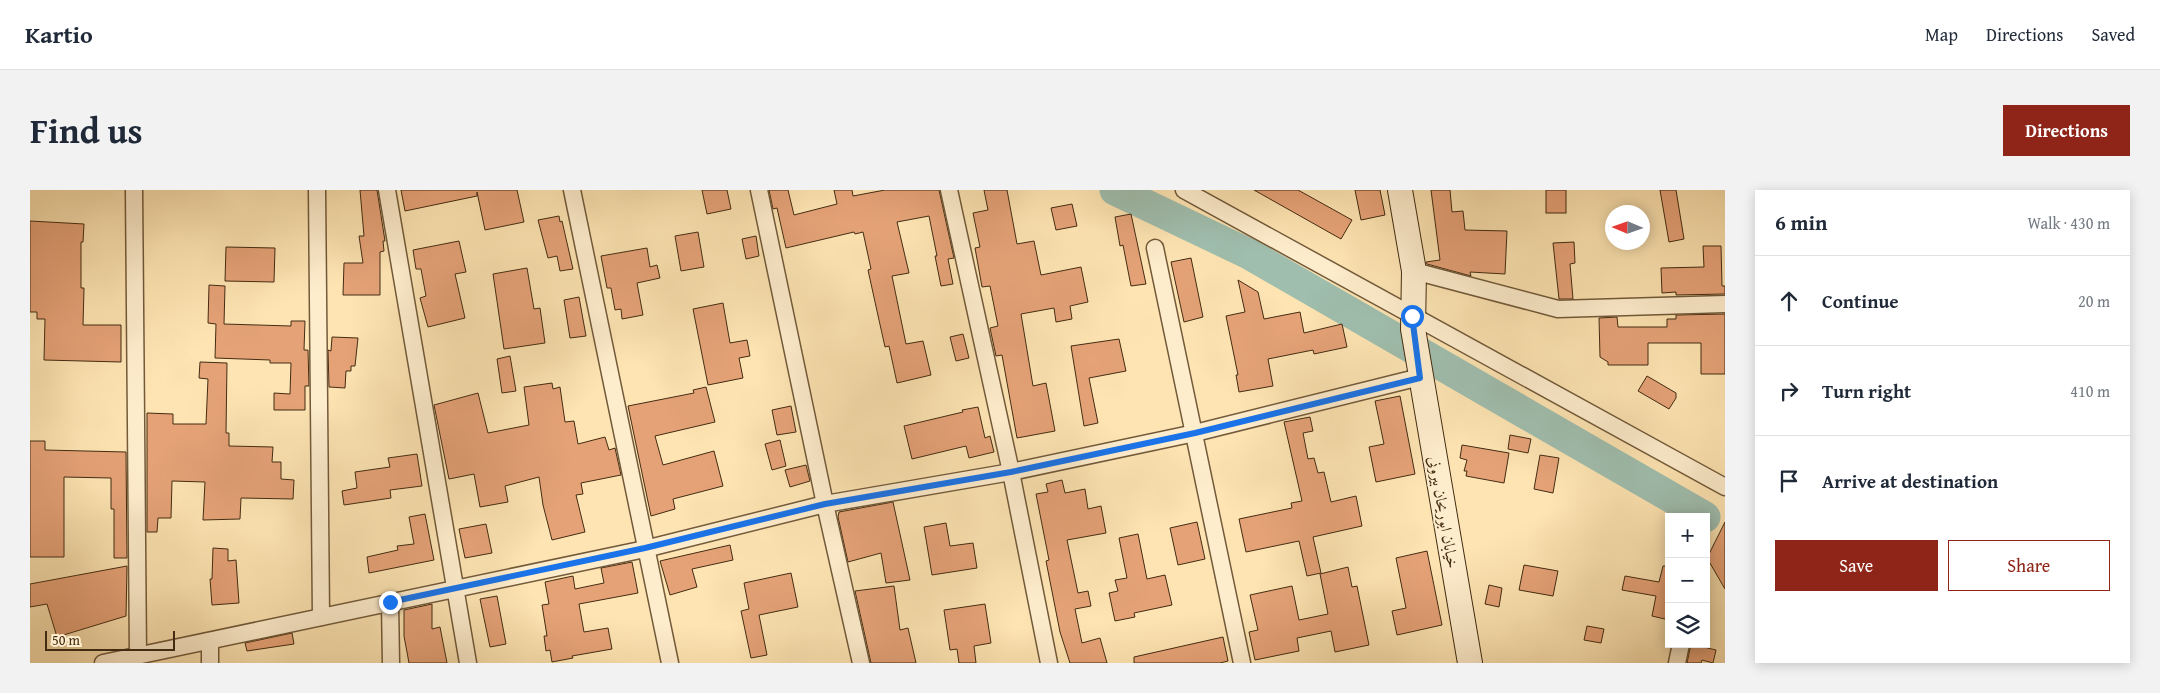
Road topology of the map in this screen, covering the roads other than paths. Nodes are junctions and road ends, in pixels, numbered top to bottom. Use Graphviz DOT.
graph roads {
  1 [pos="134,190"];
  2 [pos="317,190"];
  3 [pos="387,190"];
  4 [pos="572,190"];
  5 [pos="759,190"];
  6 [pos="949,190"];
  7 [pos="1184,190"];
  8 [pos="1400,190"];
  9 [pos="1155,248"];
  10 [pos="1414,271"];
  11 [pos="1725,304"];
  12 [pos="1412,322"];
  13 [pos="1419,369"];
  14 [pos="1195,433"];
  15 [pos="1011,472"];
  16 [pos="1725,488"];
  17 [pos="825,504"];
  18 [pos="645,548"];
  19 [pos="454,589"];
  20 [pos="390,602"];
  21 [pos="321,617"];
  22 [pos="210,640"];
  23 [pos="1680,648"];
  24 [pos="138,656"];
  25 [pos="104,663"];
  26 [pos="210,663"];
  27 [pos="391,663"];
  28 [pos="468,663"];
  29 [pos="670,663"];
  30 [pos="861,663"];
  31 [pos="1048,663"];
  32 [pos="1242,663"];
  33 [pos="1470,663"];
  34 [pos="1677,663"];
  1 -- 24 [label="street"];
  2 -- 21 [label="street"];
  3 -- 19 [label="street"];
  4 -- 18 [label="street"];
  5 -- 17 [label="street"];
  6 -- 15 [label="street"];
  7 -- 12 [label="street"];
  8 -- 10 [label="street, خیابان ابوریحان بیرونی"];
  9 -- 14 [label="street"];
  10 -- 11 [label="street"];
  10 -- 12 [label="street, خیابان ابوریحان بیرونی"];
  12 -- 13 [label="street, خیابان ابوریحان بیرونی"];
  12 -- 16 [label="street"];
  13 -- 14 [label="street"];
  13 -- 33 [label="street, خیابان ابوریحان بیرونی"];
  14 -- 15 [label="street"];
  14 -- 32 [label="street"];
  15 -- 17 [label="street"];
  15 -- 31 [label="street"];
  17 -- 18 [label="street"];
  17 -- 30 [label="street"];
  18 -- 19 [label="street"];
  18 -- 29 [label="street"];
  19 -- 20 [label="street"];
  19 -- 28 [label="street"];
  20 -- 21 [label="street"];
  20 -- 27 [label="street"];
  21 -- 22 [label="street"];
  22 -- 24 [label="street"];
  22 -- 26 [label="street"];
  23 -- 34 [label="street"];
  24 -- 25 [label="street"];
}
